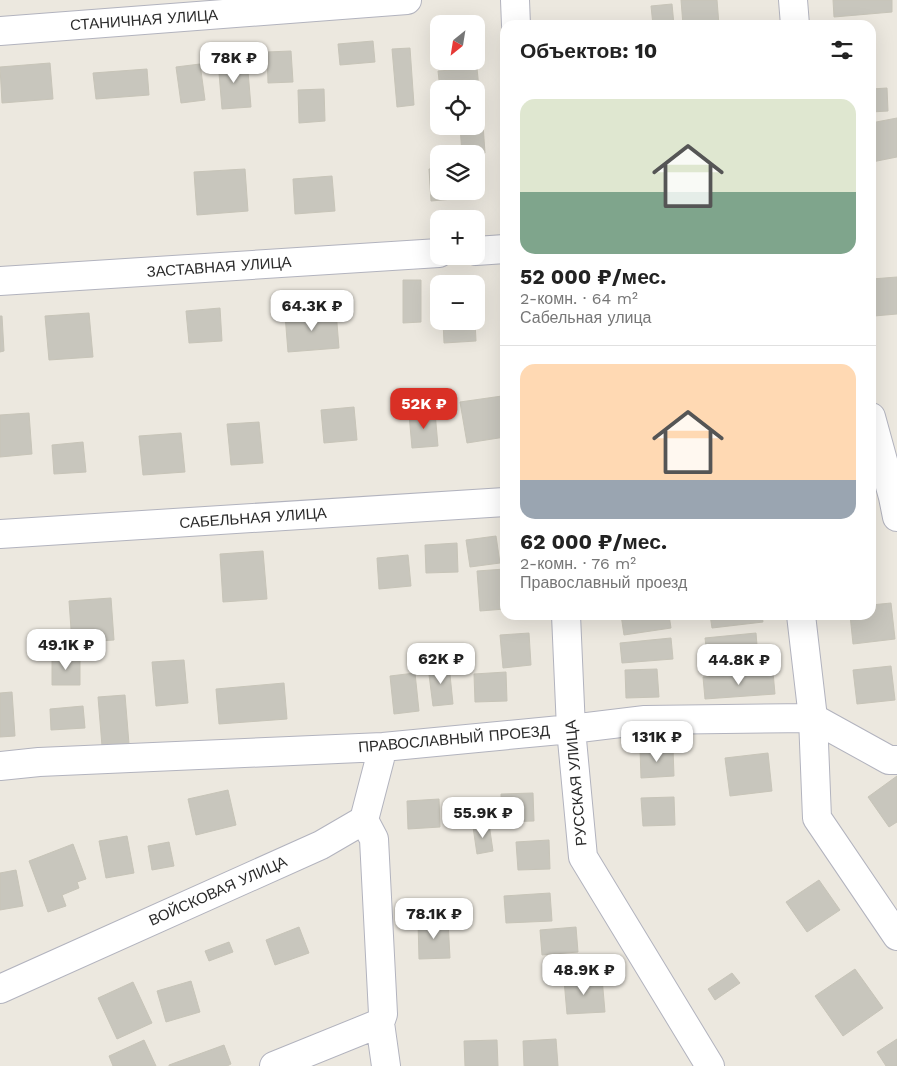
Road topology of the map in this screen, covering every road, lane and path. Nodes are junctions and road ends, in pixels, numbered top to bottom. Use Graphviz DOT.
graph roads {
  1 [pos="407,0"];
  2 [pos="515,0"];
  3 [pos="793,0"];
  4 [pos="516,20"];
  5 [pos="795,20"];
  6 [pos="0,31"];
  7 [pos="500,249"];
  8 [pos="485,250"];
  9 [pos="430,254"];
  10 [pos="0,281"];
  11 [pos="876,435"];
  12 [pos="500,502"];
  13 [pos="897,517"];
  14 [pos="0,534"];
  15 [pos="566,620"];
  16 [pos="802,620"];
  17 [pos="813,718"];
  18 [pos="571,729"];
  19 [pos="383,747"];
  20 [pos="897,760"];
  21 [pos="0,766"];
  22 [pos="364,820"];
  23 [pos="897,936"];
  24 [pos="0,989"];
  25 [pos="380,1023"];
  26 [pos="274,1066"];
  27 [pos="386,1066"];
  28 [pos="710,1066"];
  1 -- 6 [label="street, СТАНИЧНАЯ УЛИЦА"];
  2 -- 4 [label="street"];
  3 -- 5 [label="street"];
  7 -- 8 [label="street"];
  9 -- 10 [label="street, ЗАСТАВНАЯ УЛИЦА"];
  11 -- 13 [label="street"];
  12 -- 14 [label="street, САБЕЛЬНАЯ УЛИЦА"];
  15 -- 18 [label="street, РУССКАЯ УЛИЦА"];
  16 -- 17 [label="street"];
  17 -- 18 [label="street, ПРАВОСЛАВНЫЙ ПРОЕЗД"];
  17 -- 20 [label="street, ПРАВОСЛАВНЫЙ ПРОЕЗД"];
  17 -- 23 [label="street"];
  18 -- 19 [label="street, ПРАВОСЛАВНЫЙ ПРОЕЗД"];
  18 -- 28 [label="street, РУССКАЯ УЛИЦА"];
  19 -- 21 [label="street, ПРАВОСЛАВНЫЙ ПРОЕЗД"];
  19 -- 22 [label="street"];
  22 -- 24 [label="street, ВОЙСКОВАЯ УЛИЦА"];
  22 -- 25 [label="street"];
  25 -- 26 [label="street"];
  25 -- 27 [label="street"];
}
